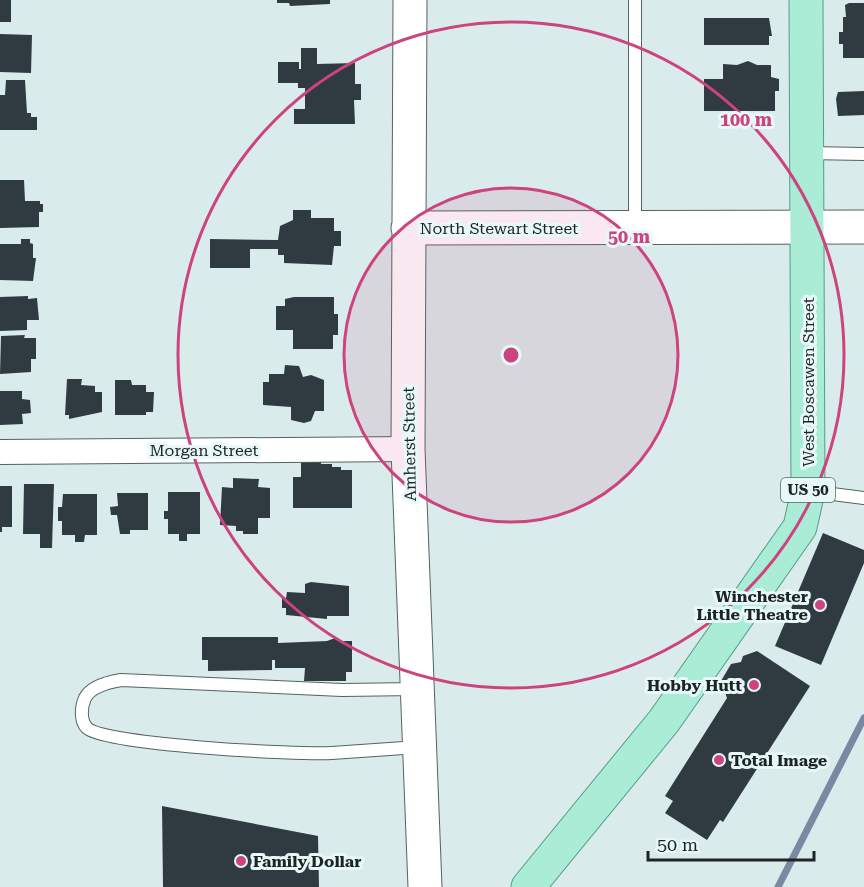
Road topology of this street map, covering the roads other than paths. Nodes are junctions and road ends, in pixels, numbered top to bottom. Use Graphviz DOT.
graph roads {
  1 [pos="410,0"];
  2 [pos="635,0"];
  3 [pos="806,0"];
  4 [pos="806,153"];
  5 [pos="864,154"];
  6 [pos="634,227"];
  7 [pos="806,227"];
  8 [pos="864,227"];
  9 [pos="408,228"];
  10 [pos="408,449"];
  11 [pos="0,452"];
  12 [pos="808,491"];
  13 [pos="864,498"];
  14 [pos="417,689"];
  15 [pos="420,747"];
  16 [pos="424,887"];
  17 [pos="528,887"];
  1 -- 9 [label="street, Amherst Street"];
  2 -- 6 [label="lane"];
  3 -- 4 [label="main road, West Boscawen Street / US 50"];
  4 -- 5 [label="lane"];
  4 -- 7 [label="main road, West Boscawen Street / US 50"];
  6 -- 7 [label="street, North Stewart Street"];
  6 -- 9 [label="street, North Stewart Street"];
  7 -- 8 [label="street, North Stewart Street"];
  7 -- 12 [label="main road, West Boscawen Street / US 50"];
  9 -- 10 [label="street, Amherst Street"];
  10 -- 11 [label="street, Morgan Street"];
  10 -- 14 [label="street, Amherst Street"];
  12 -- 13 [label="lane"];
  12 -- 17 [label="main road, West Boscawen Street / US 50"];
  14 -- 15 [label="street, Amherst Street"];
  14 -- 15 [label="lane"];
  15 -- 16 [label="street, Amherst Street"];
}
